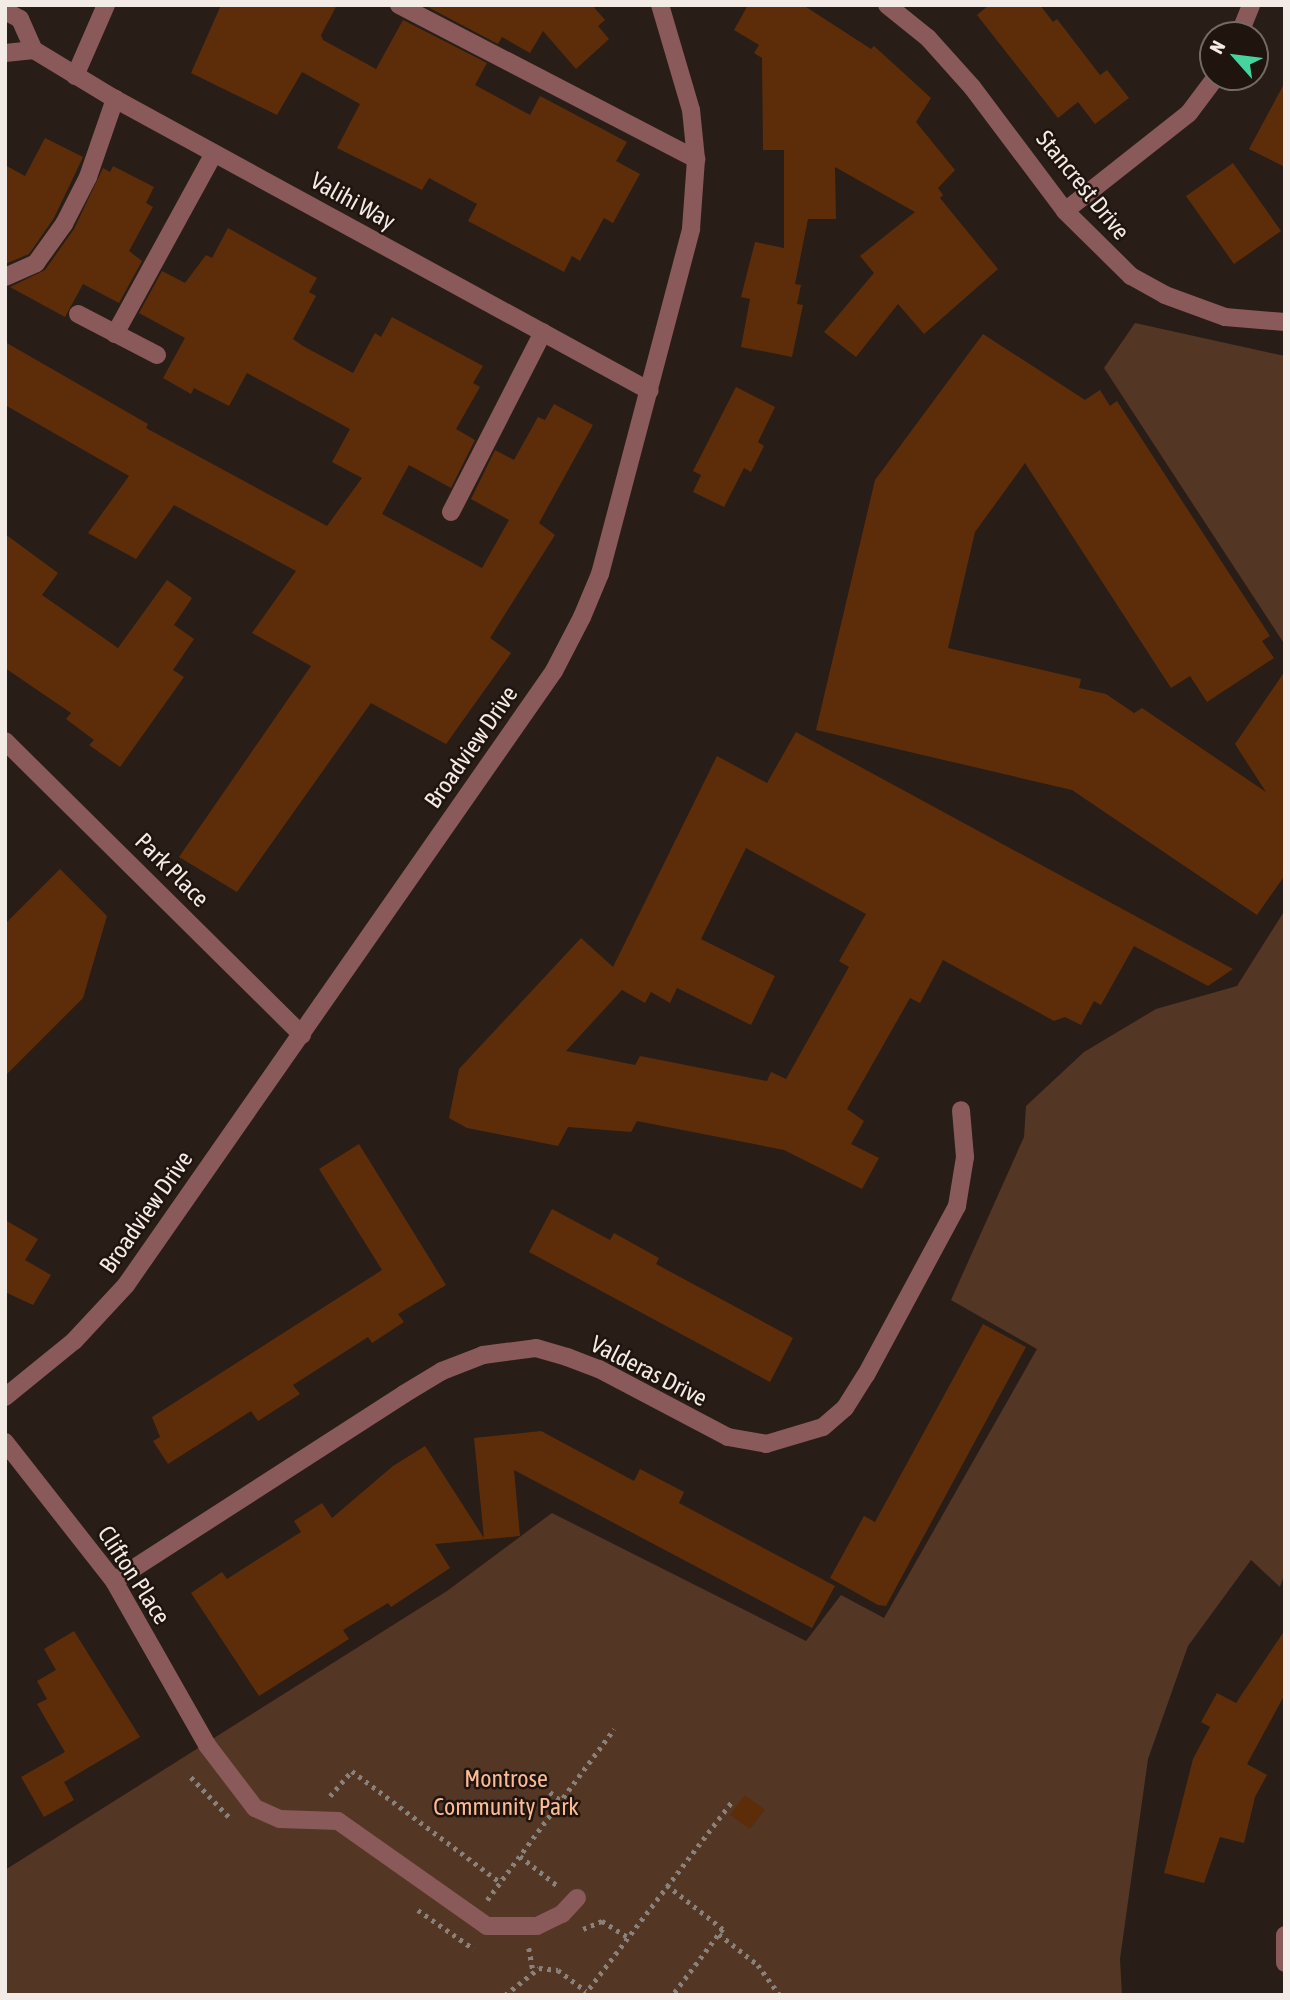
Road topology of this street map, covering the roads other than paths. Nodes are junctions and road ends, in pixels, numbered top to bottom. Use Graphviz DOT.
graph roads {
  1 [pos="106,5"];
  2 [pos="400,5"];
  3 [pos="660,5"];
  4 [pos="887,5"];
  5 [pos="5,11"];
  6 [pos="34,50"];
  7 [pos="5,53"];
  8 [pos="75,76"];
  9 [pos="1206,91"];
  10 [pos="115,99"];
  11 [pos="214,153"];
  12 [pos="696,159"];
  13 [pos="1065,211"];
  14 [pos="5,277"];
  15 [pos="78,314"];
  16 [pos="1285,322"];
  17 [pos="543,332"];
  18 [pos="116,334"];
  19 [pos="157,355"];
  20 [pos="650,391"];
  21 [pos="451,512"];
  22 [pos="5,741"];
  23 [pos="302,1035"];
  24 [pos="961,1110"];
  25 [pos="5,1397"];
  26 [pos="5,1442"];
  27 [pos="114,1581"];
  28 [pos="576,1899"];
  29 [pos="1285,1935"];
  30 [pos="1285,1964"];
  1 -- 8 [label="street"];
  2 -- 12 [label="street"];
  3 -- 12 [label="street, Broadview Drive"];
  4 -- 13 [label="street, Stancrest Drive"];
  5 -- 6 [label="street"];
  6 -- 7 [label="street"];
  6 -- 8 [label="street, Valihi Way"];
  8 -- 10 [label="street, Valihi Way"];
  9 -- 13 [label="street"];
  10 -- 11 [label="street, Valihi Way"];
  10 -- 14 [label="street"];
  11 -- 17 [label="street, Valihi Way"];
  11 -- 18 [label="street"];
  12 -- 20 [label="street, Broadview Drive"];
  13 -- 16 [label="street, Stancrest Drive"];
  15 -- 18 [label="street"];
  17 -- 20 [label="street, Valihi Way"];
  17 -- 21 [label="street"];
  18 -- 19 [label="street"];
  20 -- 23 [label="street, Broadview Drive"];
  22 -- 23 [label="street, Park Place"];
  23 -- 25 [label="street, Broadview Drive"];
  24 -- 27 [label="street, Valderas Drive"];
  26 -- 27 [label="street, Clifton Place"];
  27 -- 28 [label="street, Clifton Place"];
  29 -- 30 [label="street"];
}
